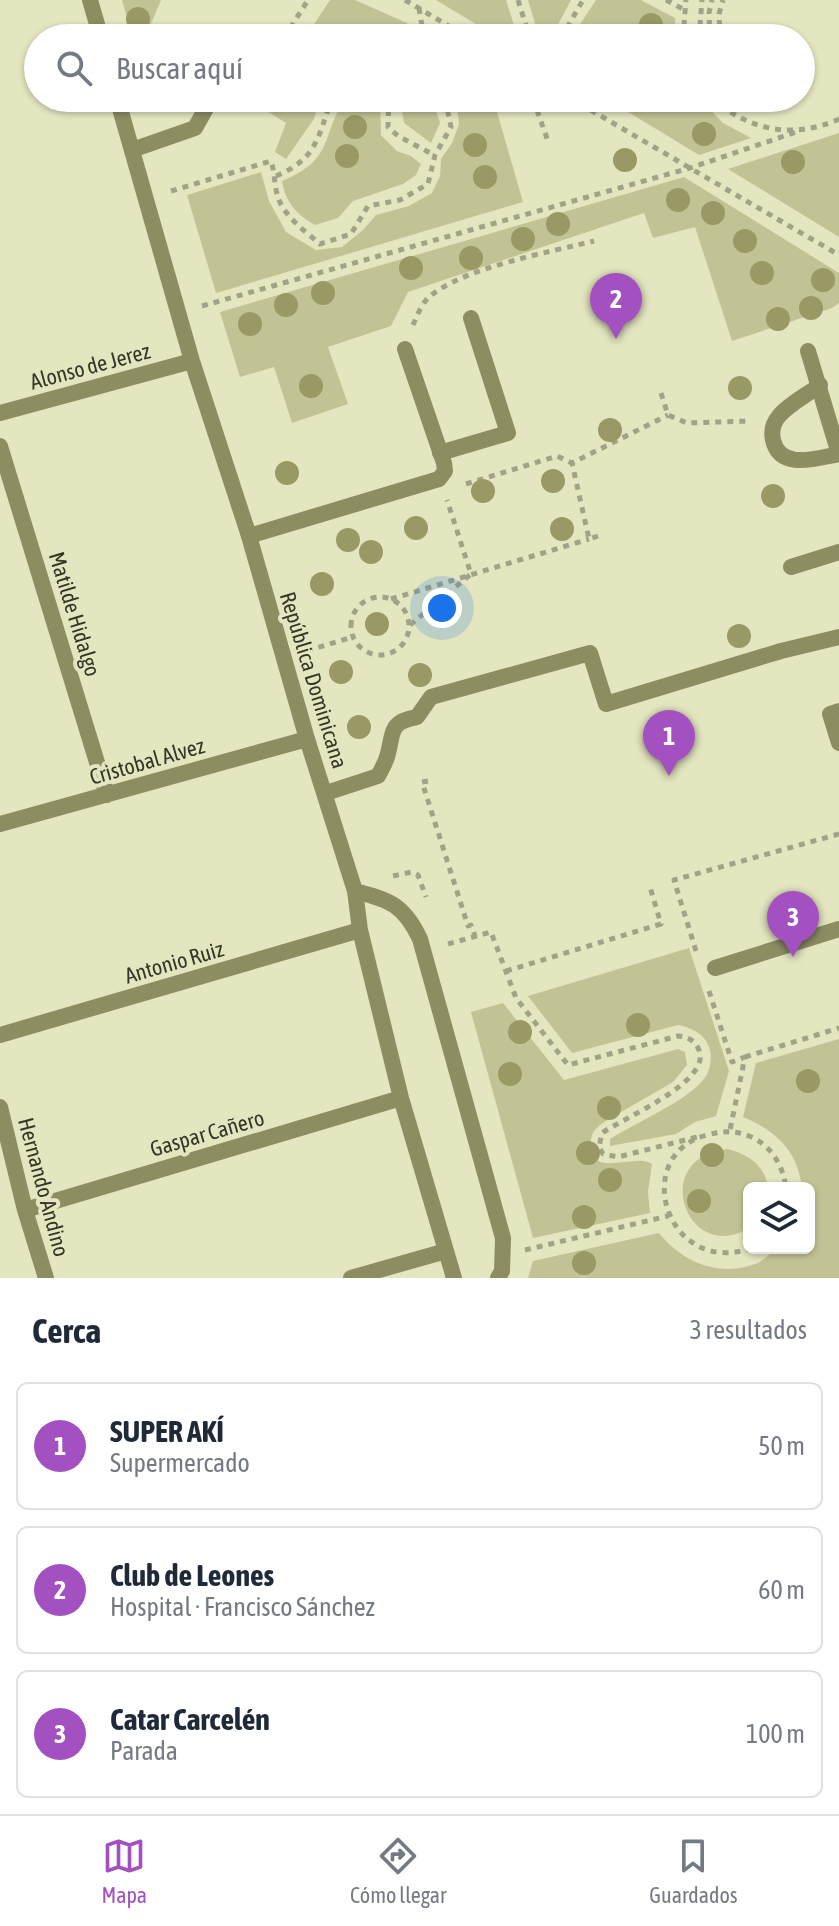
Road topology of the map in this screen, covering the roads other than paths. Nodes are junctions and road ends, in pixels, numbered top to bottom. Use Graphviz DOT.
graph roads {
  1 [pos="90,0"];
  2 [pos="97,24"];
  3 [pos="121,112"];
  4 [pos="204,112"];
  5 [pos="132,150"];
  6 [pos="471,318"];
  7 [pos="405,349"];
  8 [pos="808,351"];
  9 [pos="192,361"];
  10 [pos="820,385"];
  11 [pos="0,413"];
  12 [pos="0,446"];
  13 [pos="440,453"];
  14 [pos="839,454"];
  15 [pos="249,536"];
  16 [pos="839,552"];
  17 [pos="791,567"];
  18 [pos="839,637"];
  19 [pos="839,711"];
  20 [pos="307,739"];
  21 [pos="839,743"];
  22 [pos="326,793"];
  23 [pos="107,795"];
  24 [pos="0,824"];
  25 [pos="355,891"];
  26 [pos="839,929"];
  27 [pos="360,930"];
  28 [pos="715,968"];
  29 [pos="0,1035"];
  30 [pos="401,1098"];
  31 [pos="0,1107"];
  32 [pos="25,1210"];
  33 [pos="446,1251"];
  34 [pos="46,1278"];
  35 [pos="351,1278"];
  36 [pos="454,1278"];
  37 [pos="498,1278"];
  1 -- 2 [label="street"];
  3 -- 5 [label="street, República Dominicana"];
  4 -- 5 [label="street"];
  5 -- 9 [label="street, República Dominicana"];
  6 -- 13 [label="street"];
  7 -- 13 [label="street"];
  8 -- 10 [label="street"];
  9 -- 11 [label="street, Alonso de Jerez"];
  9 -- 15 [label="street, República Dominicana"];
  10 -- 14 [label="street"];
  10 -- 14 [label="street"];
  12 -- 23 [label="street, Matilde Hidalgo"];
  13 -- 15 [label="street"];
  15 -- 20 [label="street, República Dominicana"];
  16 -- 17 [label="street"];
  18 -- 22 [label="street"];
  19 -- 21 [label="street"];
  20 -- 22 [label="street, República Dominicana"];
  20 -- 23 [label="street, Cristobal Alvez"];
  22 -- 25 [label="street, República Dominicana"];
  23 -- 24 [label="street, Cristobal Alvez"];
  25 -- 27 [label="street, República Dominicana"];
  25 -- 37 [label="street"];
  26 -- 28 [label="street"];
  27 -- 29 [label="street, Antonio Ruiz"];
  27 -- 30 [label="street, República Dominicana"];
  30 -- 32 [label="street, Gaspar Cañero"];
  30 -- 33 [label="street, República Dominicana"];
  31 -- 32 [label="street, Hernando Andino"];
  32 -- 34 [label="street, Hernando Andino"];
  33 -- 35 [label="street"];
  33 -- 36 [label="street, República Dominicana"];
}
